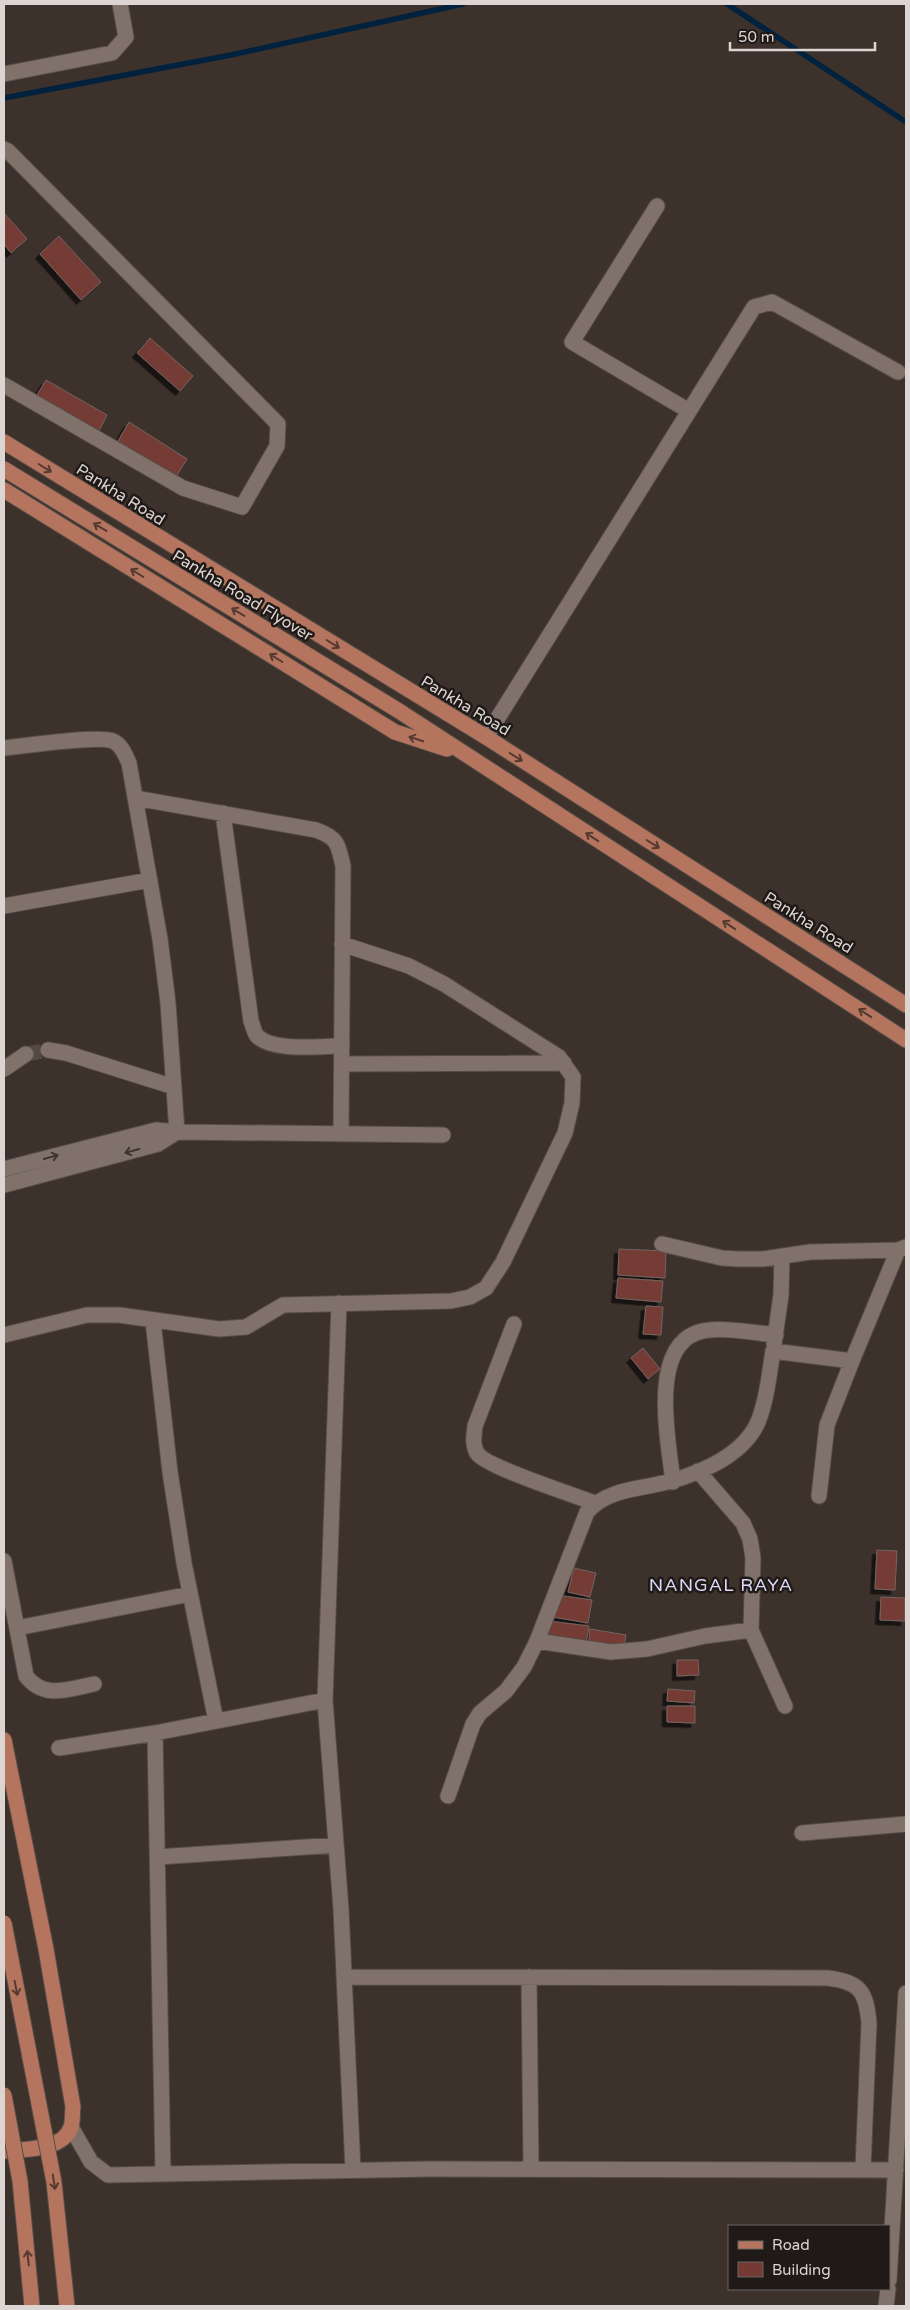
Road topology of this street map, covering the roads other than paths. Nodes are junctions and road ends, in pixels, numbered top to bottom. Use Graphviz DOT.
graph roads {
  1 [pos="120,4"];
  2 [pos="4,74"];
  3 [pos="4,149"];
  4 [pos="657,206"];
  5 [pos="898,372"];
  6 [pos="4,385"];
  7 [pos="688,411"];
  8 [pos="4,442"];
  9 [pos="4,469"];
  10 [pos="4,490"];
  11 [pos="486,737"];
  12 [pos="4,748"];
  13 [pos="463,754"];
  14 [pos="136,798"];
  15 [pos="223,814"];
  16 [pos="150,880"];
  17 [pos="4,906"];
  18 [pos="342,944"];
  19 [pos="906,1005"];
  20 [pos="906,1040"];
  21 [pos="342,1046"];
  22 [pos="48,1050"];
  23 [pos="26,1054"];
  24 [pos="564,1063"];
  25 [pos="342,1064"];
  26 [pos="4,1069"];
  27 [pos="174,1087"];
  28 [pos="177,1132"];
  29 [pos="341,1134"];
  30 [pos="443,1135"];
  31 [pos="4,1170"];
  32 [pos="4,1185"];
  33 [pos="662,1244"];
  34 [pos="902,1248"];
  35 [pos="782,1256"];
  36 [pos="339,1303"];
  37 [pos="152,1321"];
  38 [pos="514,1324"];
  39 [pos="4,1335"];
  40 [pos="776,1335"];
  41 [pos="773,1351"];
  42 [pos="852,1360"];
  43 [pos="698,1471"];
  44 [pos="673,1482"];
  45 [pos="819,1496"];
  46 [pos="595,1503"];
  47 [pos="4,1561"];
  48 [pos="190,1594"];
  49 [pos="17,1628"];
  50 [pos="752,1630"];
  51 [pos="537,1641"];
  52 [pos="94,1684"];
  53 [pos="325,1700"];
  54 [pos="784,1706"];
  55 [pos="216,1721"];
  56 [pos="156,1733"];
  57 [pos="4,1740"];
  58 [pos="59,1748"];
  59 [pos="448,1796"];
  60 [pos="906,1824"];
  61 [pos="802,1833"];
  62 [pos="336,1844"];
  63 [pos="158,1857"];
  64 [pos="4,1923"];
  65 [pos="344,1976"];
  66 [pos="529,1977"];
  67 [pos="906,1993"];
  68 [pos="4,2095"];
  69 [pos="71,2126"];
  70 [pos="4,2151"];
  71 [pos="531,2169"];
  72 [pos="354,2170"];
  73 [pos="863,2170"];
  74 [pos="896,2170"];
  75 [pos="164,2174"];
  76 [pos="890,2264"];
  77 [pos="888,2290"];
  78 [pos="32,2306"];
  79 [pos="67,2306"];
  80 [pos="886,2306"];
  1 -- 2 [label="street"];
  3 -- 6 [label="street"];
  4 -- 7 [label="street"];
  5 -- 7 [label="street"];
  7 -- 11 [label="street"];
  8 -- 11 [label="main road, Pankha Road, one-way"];
  13 -- 9 [label="main road, Pankha Road Flyover, one-way"];
  13 -- 10 [label="main road, one-way"];
  11 -- 19 [label="main road, Pankha Road, one-way"];
  12 -- 14 [label="street"];
  20 -- 13 [label="main road, one-way"];
  14 -- 15 [label="street"];
  14 -- 16 [label="street"];
  15 -- 18 [label="street"];
  15 -- 21 [label="street"];
  16 -- 17 [label="street"];
  16 -- 27 [label="street"];
  18 -- 21 [label="street"];
  18 -- 24 [label="street"];
  21 -- 25 [label="street"];
  22 -- 27 [label="street"];
  23 -- 26 [label="street"];
  24 -- 25 [label="street"];
  24 -- 36 [label="street"];
  25 -- 29 [label="street"];
  27 -- 28 [label="street"];
  28 -- 29 [label="street"];
  31 -- 28 [label="street, one-way"];
  28 -- 32 [label="street, one-way"];
  29 -- 30 [label="street"];
  33 -- 35 [label="street"];
  34 -- 35 [label="street"];
  34 -- 42 [label="street"];
  35 -- 40 [label="street"];
  36 -- 37 [label="street"];
  36 -- 53 [label="street"];
  37 -- 39 [label="street"];
  37 -- 48 [label="street"];
  38 -- 46 [label="street"];
  40 -- 41 [label="street"];
  40 -- 44 [label="street"];
  41 -- 42 [label="street"];
  41 -- 43 [label="street"];
  42 -- 45 [label="street"];
  43 -- 44 [label="street"];
  43 -- 50 [label="street"];
  44 -- 46 [label="street"];
  46 -- 51 [label="street"];
  47 -- 49 [label="street"];
  48 -- 49 [label="street"];
  48 -- 55 [label="street"];
  49 -- 52 [label="street"];
  50 -- 51 [label="street"];
  50 -- 54 [label="street"];
  51 -- 59 [label="street"];
  53 -- 55 [label="street"];
  53 -- 62 [label="street"];
  55 -- 56 [label="street"];
  56 -- 58 [label="street"];
  56 -- 63 [label="street"];
  57 -- 69 [label="main road"];
  60 -- 61 [label="street"];
  62 -- 63 [label="street"];
  62 -- 65 [label="street"];
  63 -- 75 [label="street"];
  64 -- 79 [label="main road, one-way, bridge"];
  65 -- 66 [label="street"];
  65 -- 72 [label="street"];
  66 -- 71 [label="street"];
  66 -- 73 [label="street"];
  67 -- 74 [label="street"];
  78 -- 68 [label="main road, one-way, bridge"];
  69 -- 70 [label="main road"];
  69 -- 75 [label="street"];
  71 -- 72 [label="street"];
  71 -- 73 [label="street"];
  72 -- 75 [label="street"];
  73 -- 74 [label="street"];
  74 -- 76 [label="street"];
  77 -- 80 [label="street"];
}
